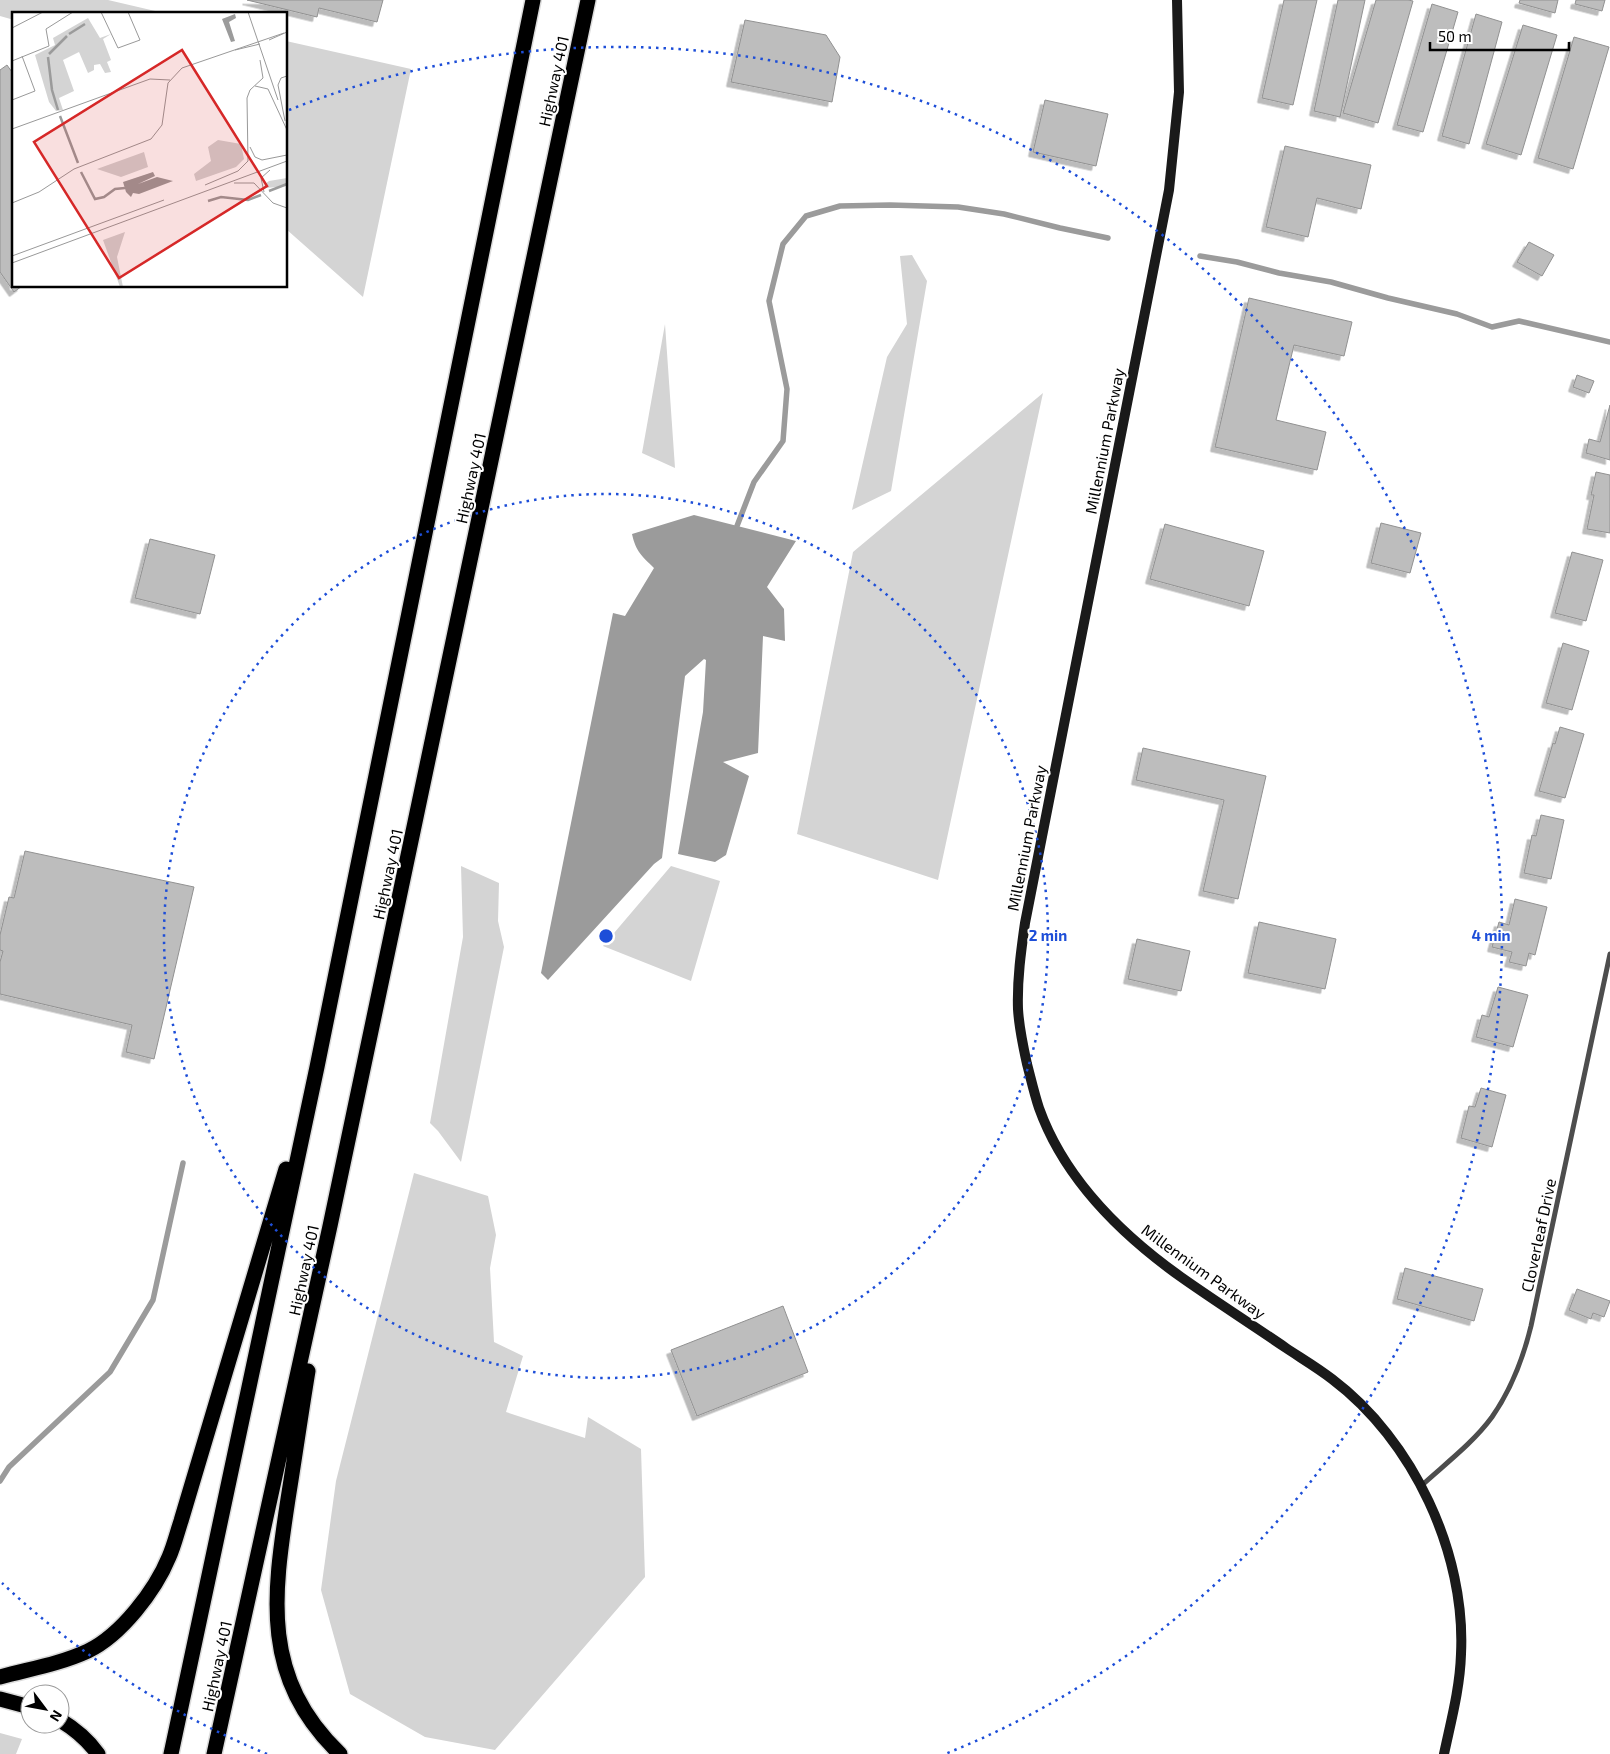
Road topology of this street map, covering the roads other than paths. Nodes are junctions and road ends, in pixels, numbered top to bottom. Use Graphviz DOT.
graph roads {
  1 [pos="533,0"];
  2 [pos="588,0"];
  3 [pos="1177,0"];
  4 [pos="1610,954"];
  5 [pos="317,1067"];
  6 [pos="330,1226"];
  7 [pos="1421,1486"];
  8 [pos="0,1677"];
  9 [pos="0,1699"];
  10 [pos="20,1704"];
  11 [pos="70,1725"];
  12 [pos="98,1754"];
  13 [pos="171,1754"];
  14 [pos="214,1754"];
  15 [pos="340,1754"];
  16 [pos="1444,1754"];
  1 -- 5 [label="highway, Highway 401"];
  2 -- 6 [label="highway, Highway 401"];
  3 -- 7 [label="street, Millennium Parkway"];
  4 -- 7 [label="street, Cloverleaf Drive"];
  5 -- 8 [label="highway"];
  5 -- 13 [label="highway, Highway 401"];
  6 -- 14 [label="highway, Highway 401"];
  6 -- 15 [label="highway"];
  7 -- 16 [label="street, Millennium Parkway"];
  9 -- 10 [label="highway"];
  11 -- 12 [label="highway"];
}
